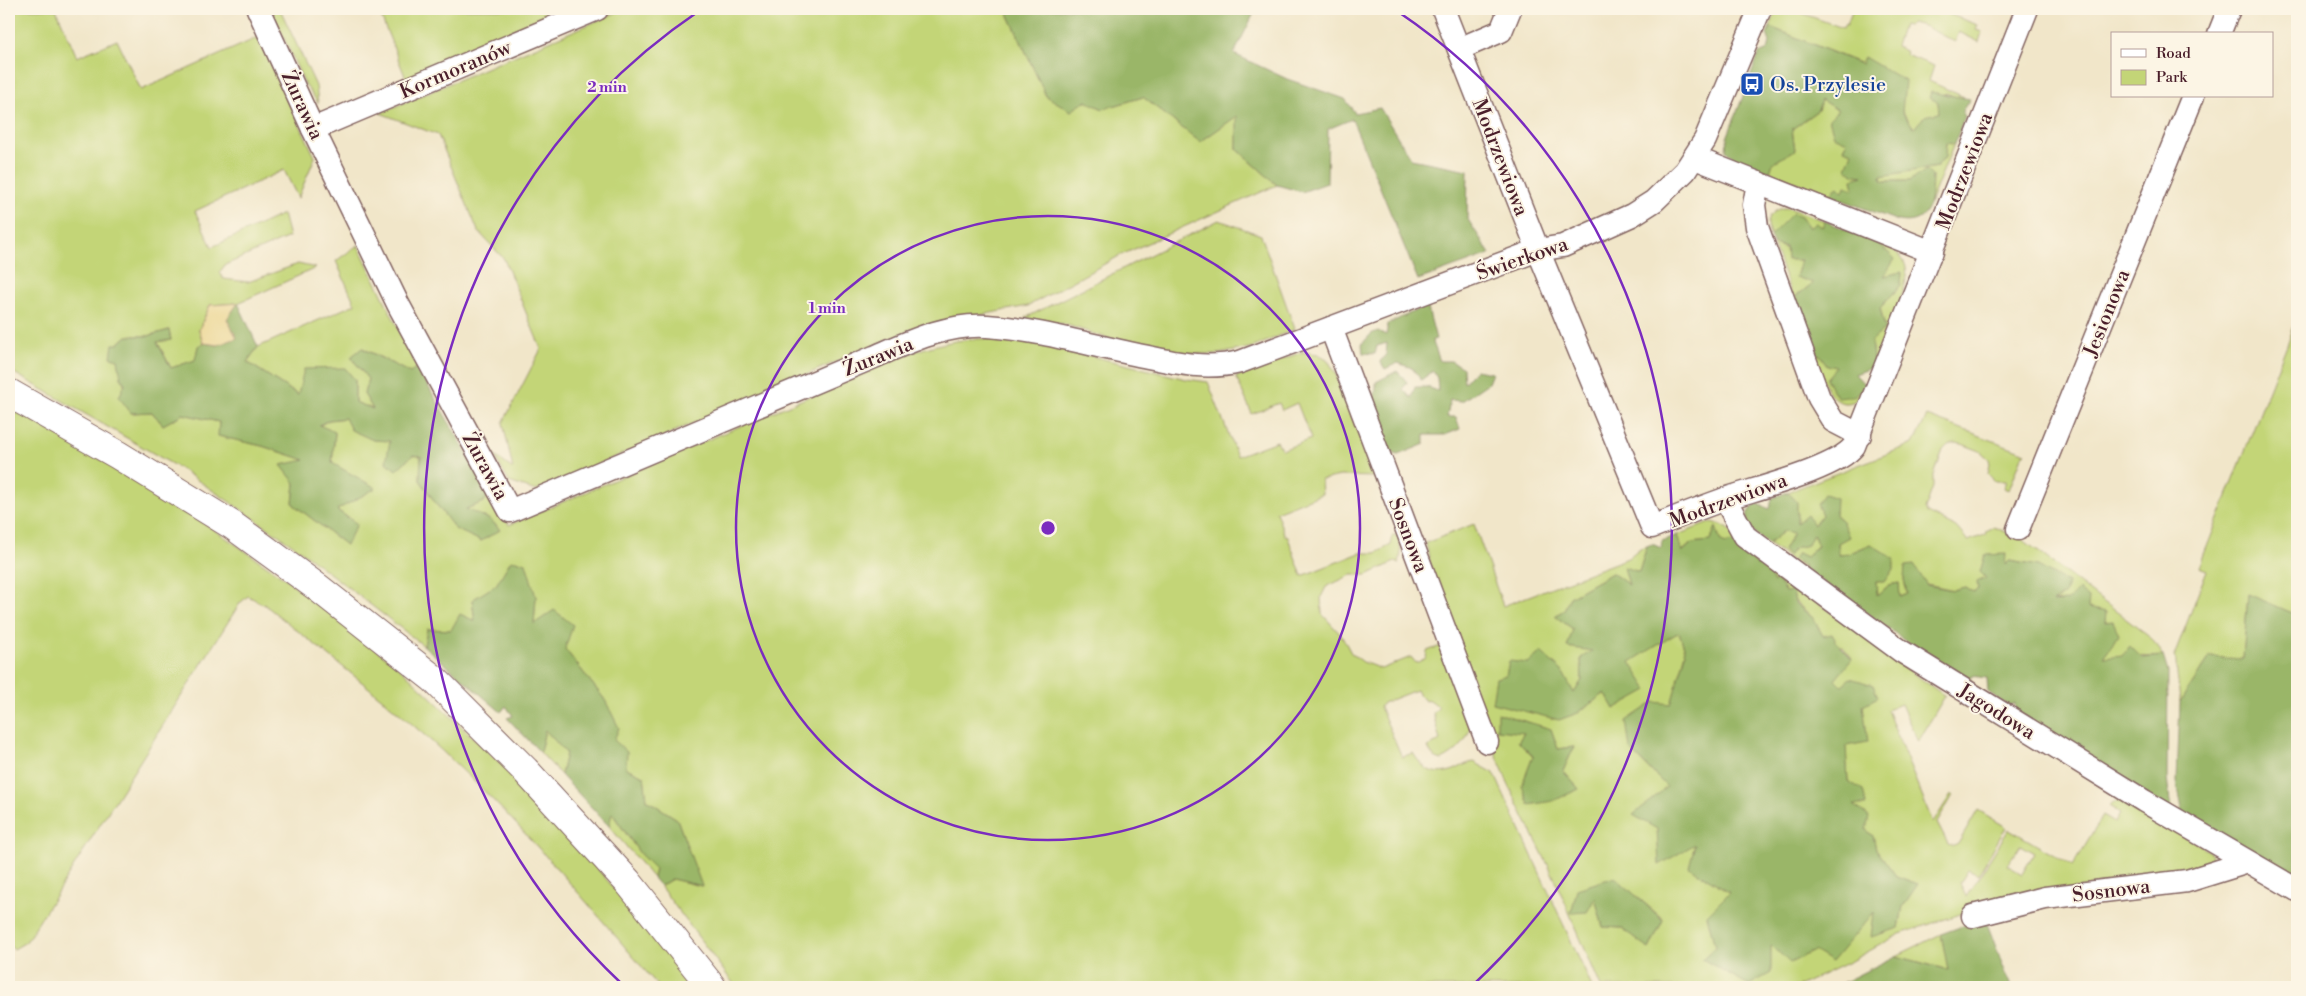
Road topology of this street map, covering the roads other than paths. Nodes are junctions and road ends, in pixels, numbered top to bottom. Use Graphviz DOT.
graph roads {
  1 [pos="258,9"];
  2 [pos="596,9"];
  3 [pos="1443,9"];
  4 [pos="1510,9"];
  5 [pos="1760,9"];
  6 [pos="2027,9"];
  7 [pos="2229,9"];
  8 [pos="2219,32"];
  9 [pos="1459,49"];
  10 [pos="2192,98"];
  11 [pos="313,129"];
  12 [pos="1695,158"];
  13 [pos="1758,183"];
  14 [pos="1538,250"];
  15 [pos="1932,252"];
  16 [pos="1331,328"];
  17 [pos="1024,331"];
  18 [pos="9,392"];
  19 [pos="1860,435"];
  20 [pos="1725,499"];
  21 [pos="2018,529"];
  22 [pos="1486,742"];
  23 [pos="2248,862"];
  24 [pos="2297,890"];
  25 [pos="1973,916"];
  26 [pos="712,987"];
  1 -- 11 [label="street, Żurawia"];
  2 -- 11 [label="street, Kormoranów"];
  3 -- 9 [label="street, Modrzewiowa"];
  4 -- 9 [label="street"];
  5 -- 12 [label="street, Świerkowa"];
  6 -- 15 [label="street, Modrzewiowa"];
  7 -- 8 [label="street"];
  9 -- 14 [label="street, Modrzewiowa"];
  10 -- 21 [label="street, Jesionowa"];
  11 -- 17 [label="street, Żurawia"];
  12 -- 13 [label="street"];
  12 -- 14 [label="street, Świerkowa"];
  13 -- 15 [label="street"];
  13 -- 19 [label="street"];
  14 -- 16 [label="street, Świerkowa"];
  14 -- 20 [label="street, Modrzewiowa"];
  15 -- 19 [label="street, Modrzewiowa"];
  16 -- 17 [label="street, Świerkowa"];
  16 -- 22 [label="street, Sosnowa"];
  18 -- 26 [label="main road"];
  19 -- 20 [label="street, Modrzewiowa"];
  20 -- 23 [label="street, Jagodowa"];
  23 -- 24 [label="street, Jagodowa"];
  23 -- 25 [label="street, Sosnowa"];
}
